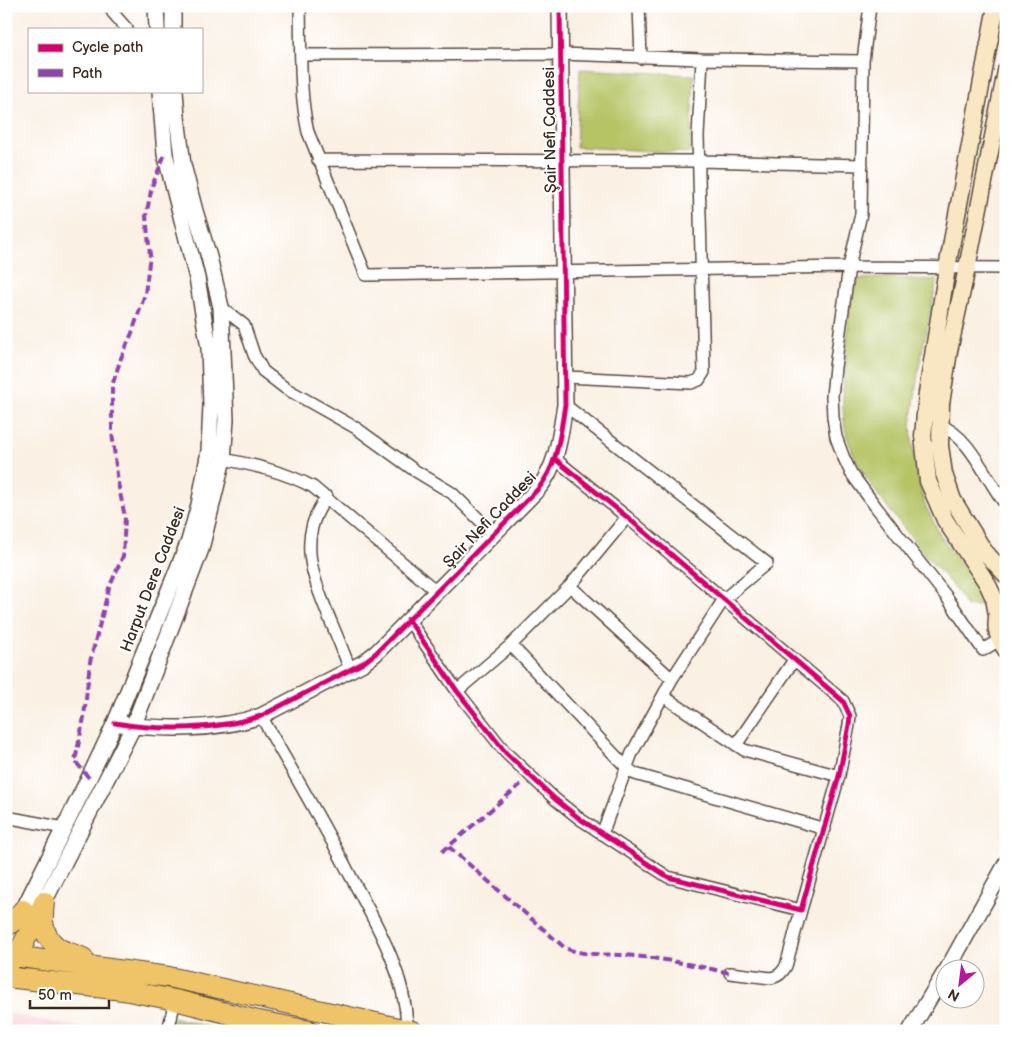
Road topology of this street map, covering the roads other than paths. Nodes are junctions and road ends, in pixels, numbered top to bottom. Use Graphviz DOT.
graph roads {
  1 [pos="110,6"];
  2 [pos="156,6"];
  3 [pos="173,6"];
  4 [pos="300,6"];
  5 [pos="560,6"];
  6 [pos="639,6"];
  7 [pos="870,6"];
  8 [pos="996,6"];
  9 [pos="126,28"];
  10 [pos="157,28"];
  11 [pos="173,28"];
  12 [pos="561,54"];
  13 [pos="301,55"];
  14 [pos="640,58"];
  15 [pos="702,59"];
  16 [pos="862,61"];
  17 [pos="1006,71"];
  18 [pos="160,92"];
  19 [pos="176,92"];
  20 [pos="318,160"];
  21 [pos="562,161"];
  22 [pos="698,161"];
  23 [pos="862,165"];
  24 [pos="849,267"];
  25 [pos="947,268"];
  26 [pos="967,268"];
  27 [pos="1006,268"];
  28 [pos="701,270"];
  29 [pos="565,271"];
  30 [pos="221,307"];
  31 [pos="566,377"];
  32 [pos="565,405"];
  33 [pos="940,425"];
  34 [pos="223,459"];
  35 [pos="555,459"];
  36 [pos="327,497"];
  37 [pos="1004,499"];
  38 [pos="627,517"];
  39 [pos="493,532"];
  40 [pos="1006,575"];
  41 [pos="570,586"];
  42 [pos="436,591"];
  43 [pos="724,599"];
  44 [pos="1006,600"];
  45 [pos="997,615"];
  46 [pos="408,619"];
  47 [pos="511,645"];
  48 [pos="1002,645"];
  49 [pos="794,660"];
  50 [pos="350,669"];
  51 [pos="672,679"];
  52 [pos="457,691"];
  53 [pos="663,696"];
  54 [pos="261,716"];
  55 [pos="115,723"];
  56 [pos="133,726"];
  57 [pos="736,745"];
  58 [pos="626,766"];
  59 [pos="839,776"];
  60 [pos="6,817"];
  61 [pos="64,828"];
  62 [pos="825,829"];
  63 [pos="602,834"];
  64 [pos="1006,864"];
  65 [pos="44,902"];
  66 [pos="22,910"];
  67 [pos="801,910"];
  68 [pos="6,927"];
  69 [pos="10,958"];
  70 [pos="953,960"];
  71 [pos="104,968"];
  72 [pos="730,973"];
  73 [pos="6,977"];
  74 [pos="934,991"];
  75 [pos="175,1000"];
  76 [pos="254,1020"];
  77 [pos="410,1030"];
  78 [pos="168,1031"];
  79 [pos="283,1031"];
  80 [pos="310,1031"];
  81 [pos="910,1031"];
  1 -- 9 [label="street"];
  2 -- 10 [label="street"];
  3 -- 11 [label="street"];
  4 -- 13 [label="street"];
  5 -- 12 [label="street, Şair Nefi Caddesi"];
  6 -- 14 [label="street"];
  7 -- 16 [label="street"];
  8 -- 25 [label="main road"];
  12 -- 13 [label="street"];
  12 -- 14 [label="street"];
  12 -- 21 [label="street, Şair Nefi Caddesi"];
  13 -- 20 [label="street"];
  14 -- 15 [label="street"];
  15 -- 16 [label="street"];
  15 -- 22 [label="street"];
  16 -- 23 [label="street"];
  17 -- 26 [label="main road"];
  18 -- 55 [label="street, Harput Dere Caddesi"];
  19 -- 30 [label="street, Harput Dere Caddesi"];
  20 -- 21 [label="street"];
  20 -- 29 [label="street"];
  21 -- 22 [label="street"];
  21 -- 29 [label="street, Şair Nefi Caddesi"];
  22 -- 23 [label="street"];
  22 -- 28 [label="street"];
  23 -- 24 [label="street"];
  24 -- 25 [label="street"];
  24 -- 28 [label="street"];
  24 -- 48 [label="street"];
  25 -- 26 [label="street"];
  25 -- 45 [label="main road"];
  26 -- 27 [label="street"];
  26 -- 33 [label="main road"];
  28 -- 29 [label="street"];
  28 -- 31 [label="street"];
  29 -- 31 [label="street, Şair Nefi Caddesi"];
  30 -- 34 [label="street, Harput Dere Caddesi"];
  30 -- 39 [label="street"];
  31 -- 32 [label="street, Şair Nefi Caddesi"];
  32 -- 35 [label="street, Şair Nefi Caddesi"];
  32 -- 43 [label="street"];
  33 -- 37 [label="street"];
  33 -- 40 [label="main road"];
  34 -- 36 [label="street"];
  34 -- 56 [label="street, Harput Dere Caddesi"];
  35 -- 38 [label="street"];
  35 -- 39 [label="street, Şair Nefi Caddesi"];
  36 -- 42 [label="street"];
  36 -- 50 [label="street"];
  38 -- 41 [label="street"];
  38 -- 43 [label="street"];
  39 -- 42 [label="street, Şair Nefi Caddesi"];
  41 -- 47 [label="street"];
  41 -- 51 [label="street"];
  42 -- 46 [label="street, Şair Nefi Caddesi"];
  43 -- 49 [label="street"];
  43 -- 51 [label="street"];
  44 -- 45 [label="main road"];
  45 -- 48 [label="main road"];
  46 -- 50 [label="street, Şair Nefi Caddesi"];
  46 -- 52 [label="street"];
  47 -- 52 [label="street"];
  47 -- 58 [label="street"];
  49 -- 57 [label="street"];
  49 -- 59 [label="street"];
  50 -- 54 [label="street, Şair Nefi Caddesi"];
  51 -- 53 [label="street"];
  52 -- 63 [label="street"];
  53 -- 57 [label="street"];
  53 -- 58 [label="street"];
  54 -- 56 [label="street, Şair Nefi Caddesi"];
  54 -- 77 [label="street"];
  55 -- 56 [label="street, Şair Nefi Caddesi"];
  55 -- 61 [label="street, Harput Dere Caddesi"];
  56 -- 65 [label="street, Harput Dere Caddesi"];
  57 -- 59 [label="street"];
  58 -- 62 [label="street"];
  58 -- 63 [label="street"];
  59 -- 62 [label="street"];
  60 -- 61 [label="street"];
  61 -- 66 [label="street, Harput Dere Caddesi"];
  62 -- 67 [label="street"];
  63 -- 67 [label="street"];
  64 -- 70 [label="street"];
  65 -- 69 [label="highway"];
  65 -- 71 [label="highway"];
  66 -- 68 [label="highway"];
  67 -- 72 [label="street"];
  69 -- 71 [label="highway"];
  71 -- 77 [label="highway"];
  73 -- 75 [label="highway"];
  74 -- 81 [label="street"];
  75 -- 76 [label="highway"];
  75 -- 78 [label="street"];
  76 -- 79 [label="highway"];
  76 -- 80 [label="highway"];
}
